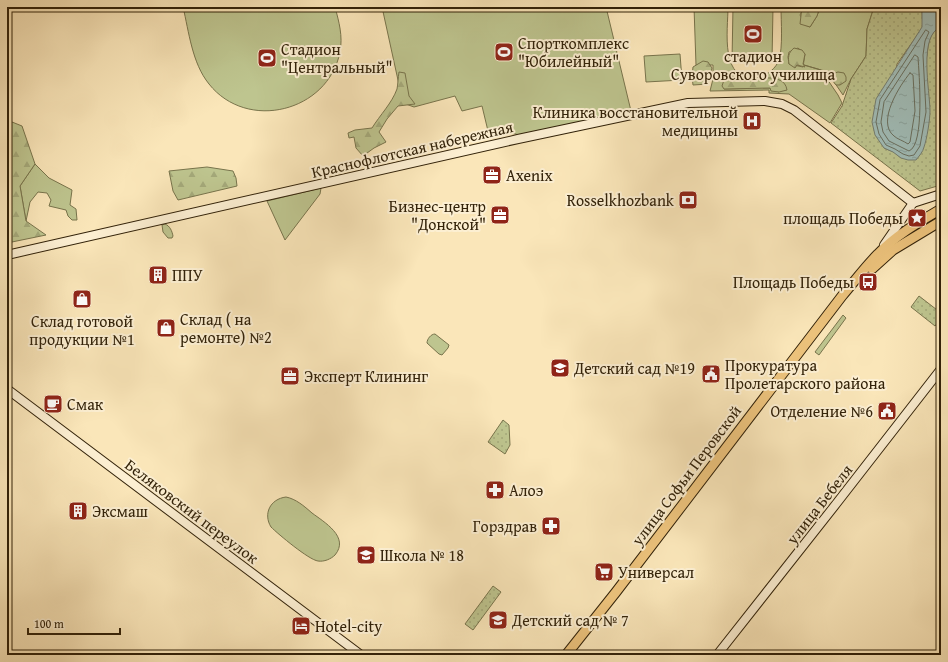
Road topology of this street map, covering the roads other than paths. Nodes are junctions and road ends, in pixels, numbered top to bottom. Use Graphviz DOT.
graph roads {
  1 [pos="941,194"];
  2 [pos="913,203"];
  3 [pos="939,210"];
  4 [pos="938,223"];
  5 [pos="896,243"];
  6 [pos="879,253"];
  7 [pos="7,255"];
  8 [pos="941,369"];
  9 [pos="7,389"];
  10 [pos="361,655"];
  11 [pos="566,655"];
  12 [pos="574,655"];
  13 [pos="717,655"];
  1 -- 2 [label="street"];
  2 -- 6 [label="street"];
  2 -- 7 [label="street, Краснофлотская набережная"];
  3 -- 4 [label="main road"];
  3 -- 5 [label="main road"];
  4 -- 5 [label="main road"];
  5 -- 6 [label="main road, улица Софьи Перовской"];
  5 -- 12 [label="main road, улица Софьи Перовской"];
  6 -- 11 [label="main road, улица Софьи Перовской"];
  8 -- 13 [label="street, улица Бебеля"];
  9 -- 10 [label="street, Беляковский переулок"];
}
